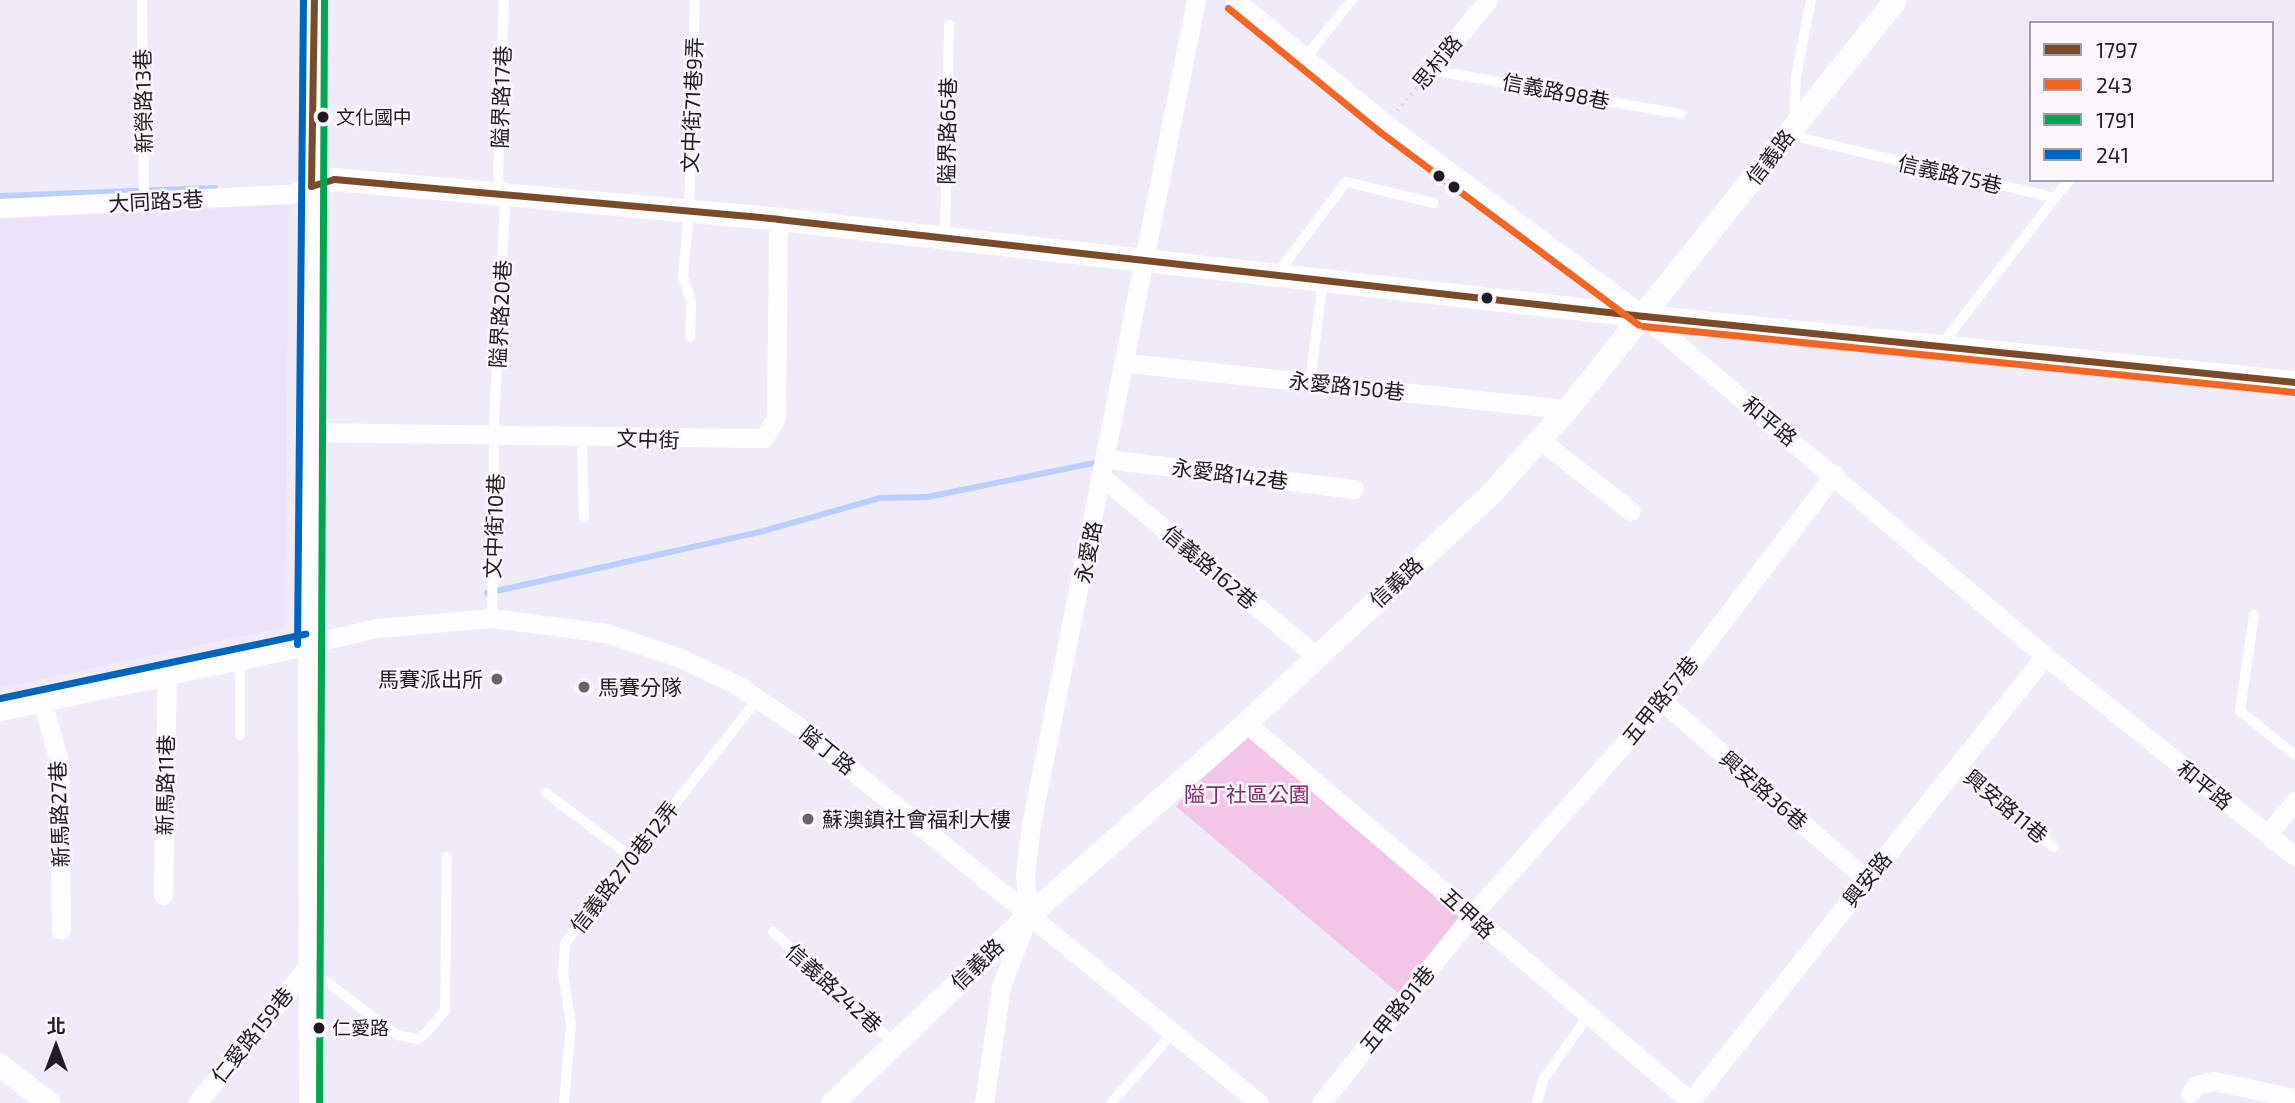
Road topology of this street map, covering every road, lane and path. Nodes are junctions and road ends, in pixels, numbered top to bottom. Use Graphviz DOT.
graph roads {
  1 [pos="142,0"];
  2 [pos="314,0"];
  3 [pos="504,0"];
  4 [pos="695,0"];
  5 [pos="1196,0"];
  6 [pos="1235,0"];
  7 [pos="1352,0"];
  8 [pos="1488,0"];
  9 [pos="1811,0"];
  10 [pos="1895,0"];
  11 [pos="949,25"];
  12 [pos="1306,57"];
  13 [pos="1431,69"];
  14 [pos="1681,114"];
  15 [pos="1386,124"];
  16 [pos="1791,130"];
  17 [pos="2067,182"];
  18 [pos="311,186"];
  19 [pos="502,193"];
  20 [pos="2055,198"];
  21 [pos="144,201"];
  22 [pos="1434,203"];
  23 [pos="0,208"];
  24 [pos="689,211"];
  25 [pos="778,219"];
  26 [pos="946,236"];
  27 [pos="1147,258"];
  28 [pos="1279,271"];
  29 [pos="1323,277"];
  30 [pos="1644,316"];
  31 [pos="690,337"];
  32 [pos="1942,344"];
  33 [pos="1127,363"];
  34 [pos="1310,382"];
  35 [pos="2295,382"];
  36 [pos="1567,410"];
  37 [pos="308,432"];
  38 [pos="495,435"];
  39 [pos="582,437"];
  40 [pos="1540,440"];
  41 [pos="1104,468"];
  42 [pos="1833,474"];
  43 [pos="1354,489"];
  44 [pos="1631,511"];
  45 [pos="584,517"];
  46 [pos="2254,615"];
  47 [pos="492,618"];
  48 [pos="307,644"];
  49 [pos="2045,656"];
  50 [pos="1317,657"];
  51 [pos="240,659"];
  52 [pos="167,674"];
  53 [pos="758,699"];
  54 [pos="42,701"];
  55 [pos="1662,701"];
  56 [pos="0,709"];
  57 [pos="1246,723"];
  58 [pos="240,735"];
  59 [pos="2295,755"];
  60 [pos="1957,766"];
  61 [pos="546,793"];
  62 [pos="2295,801"];
  63 [pos="2267,834"];
  64 [pos="2054,847"];
  65 [pos="2295,856"];
  66 [pos="447,857"];
  67 [pos="631,857"];
  68 [pos="1867,880"];
  69 [pos="163,895"];
  70 [pos="1472,915"];
  71 [pos="1028,916"];
  72 [pos="61,930"];
  73 [pos="773,932"];
  74 [pos="307,967"];
  75 [pos="1588,1016"];
  76 [pos="1173,1033"];
  77 [pos="895,1043"];
  78 [pos="0,1065"];
  79 [pos="2187,1098"];
  80 [pos="2295,1098"];
  81 [pos="1690,1102"];
  82 [pos="49,1103"];
  83 [pos="197,1103"];
  84 [pos="308,1103"];
  85 [pos="564,1103"];
  86 [pos="832,1103"];
  87 [pos="984,1103"];
  88 [pos="1111,1103"];
  89 [pos="1259,1103"];
  90 [pos="1321,1103"];
  91 [pos="1537,1103"];
  1 -- 21 [label="lane, 新榮路13巷"];
  2 -- 18 [label="street"];
  3 -- 19 [label="lane, 隘界路17巷"];
  4 -- 24 [label="lane, 文中街71巷9弄"];
  5 -- 27 [label="street, 永愛路"];
  6 -- 12 [label="street, 和平路"];
  7 -- 12 [label="lane"];
  8 -- 13 [label="street, 思村路"];
  9 -- 16 [label="lane"];
  10 -- 16 [label="street, 信義路"];
  11 -- 26 [label="lane, 隘界路65巷"];
  12 -- 15 [label="street, 和平路"];
  13 -- 14 [label="lane, 信義路98巷"];
  13 -- 15 [label="path, 思村路"];
  15 -- 30 [label="street, 和平路"];
  16 -- 20 [label="lane, 信義路75巷"];
  16 -- 30 [label="street, 信義路"];
  17 -- 20 [label="lane"];
  18 -- 19 [label="street"];
  18 -- 21 [label="street, 大同路5巷"];
  18 -- 37 [label="street"];
  19 -- 24 [label="street"];
  19 -- 38 [label="lane, 隘界路20巷"];
  20 -- 32 [label="lane"];
  21 -- 23 [label="street, 大同路5巷"];
  22 -- 28 [label="lane"];
  24 -- 25 [label="street"];
  24 -- 31 [label="lane, 文中街71巷9弄"];
  25 -- 26 [label="street"];
  25 -- 39 [label="street, 文中街"];
  26 -- 27 [label="street"];
  27 -- 28 [label="street"];
  27 -- 33 [label="street, 永愛路"];
  28 -- 29 [label="street"];
  29 -- 30 [label="street"];
  29 -- 34 [label="lane"];
  30 -- 32 [label="street"];
  30 -- 36 [label="street, 信義路"];
  30 -- 42 [label="street, 和平路"];
  32 -- 35 [label="street"];
  33 -- 34 [label="street, 永愛路150巷"];
  33 -- 41 [label="street, 永愛路"];
  34 -- 36 [label="street, 永愛路150巷"];
  36 -- 40 [label="street, 信義路"];
  37 -- 38 [label="street, 文中街"];
  37 -- 48 [label="street"];
  38 -- 39 [label="street, 文中街"];
  38 -- 47 [label="lane, 文中街10巷"];
  39 -- 45 [label="lane"];
  40 -- 44 [label="street"];
  40 -- 50 [label="street, 信義路"];
  41 -- 43 [label="street, 永愛路142巷"];
  41 -- 50 [label="street, 信義路162巷"];
  41 -- 71 [label="street, 永愛路"];
  42 -- 49 [label="street, 和平路"];
  42 -- 55 [label="street, 五甲路57巷"];
  46 -- 59 [label="lane"];
  47 -- 48 [label="street, 隘丁路"];
  47 -- 53 [label="street, 隘丁路"];
  48 -- 51 [label="street"];
  48 -- 74 [label="street"];
  49 -- 60 [label="street, 興安路"];
  49 -- 63 [label="street, 和平路"];
  50 -- 57 [label="street, 信義路"];
  51 -- 52 [label="street"];
  51 -- 58 [label="lane"];
  52 -- 54 [label="street"];
  52 -- 69 [label="street, 新馬路11巷"];
  53 -- 67 [label="lane, 信義路270巷12弄"];
  53 -- 71 [label="street, 隘丁路"];
  54 -- 56 [label="street"];
  54 -- 72 [label="street, 新馬路27巷"];
  55 -- 68 [label="street, 興安路36巷"];
  55 -- 70 [label="street, 五甲路57巷"];
  57 -- 70 [label="street, 五甲路"];
  57 -- 71 [label="street, 信義路"];
  60 -- 64 [label="lane, 興安路11巷"];
  60 -- 68 [label="street, 興安路"];
  61 -- 67 [label="lane"];
  62 -- 63 [label="street"];
  63 -- 65 [label="street, 和平路"];
  66 -- 74 [label="lane"];
  67 -- 85 [label="lane, 信義路270巷12弄"];
  68 -- 81 [label="street, 興安路"];
  70 -- 75 [label="street, 五甲路"];
  70 -- 90 [label="street, 五甲路91巷"];
  71 -- 76 [label="street, 隘丁路"];
  71 -- 77 [label="street, 信義路"];
  71 -- 87 [label="street, 永愛路"];
  73 -- 77 [label="lane, 信義路242巷"];
  74 -- 83 [label="street, 仁愛路159巷"];
  74 -- 84 [label="street"];
  75 -- 81 [label="street, 五甲路"];
  75 -- 91 [label="lane"];
  76 -- 88 [label="lane"];
  76 -- 89 [label="street, 隘丁路"];
  77 -- 86 [label="street, 信義路"];
  78 -- 82 [label="street"];
  79 -- 80 [label="street"];
}
